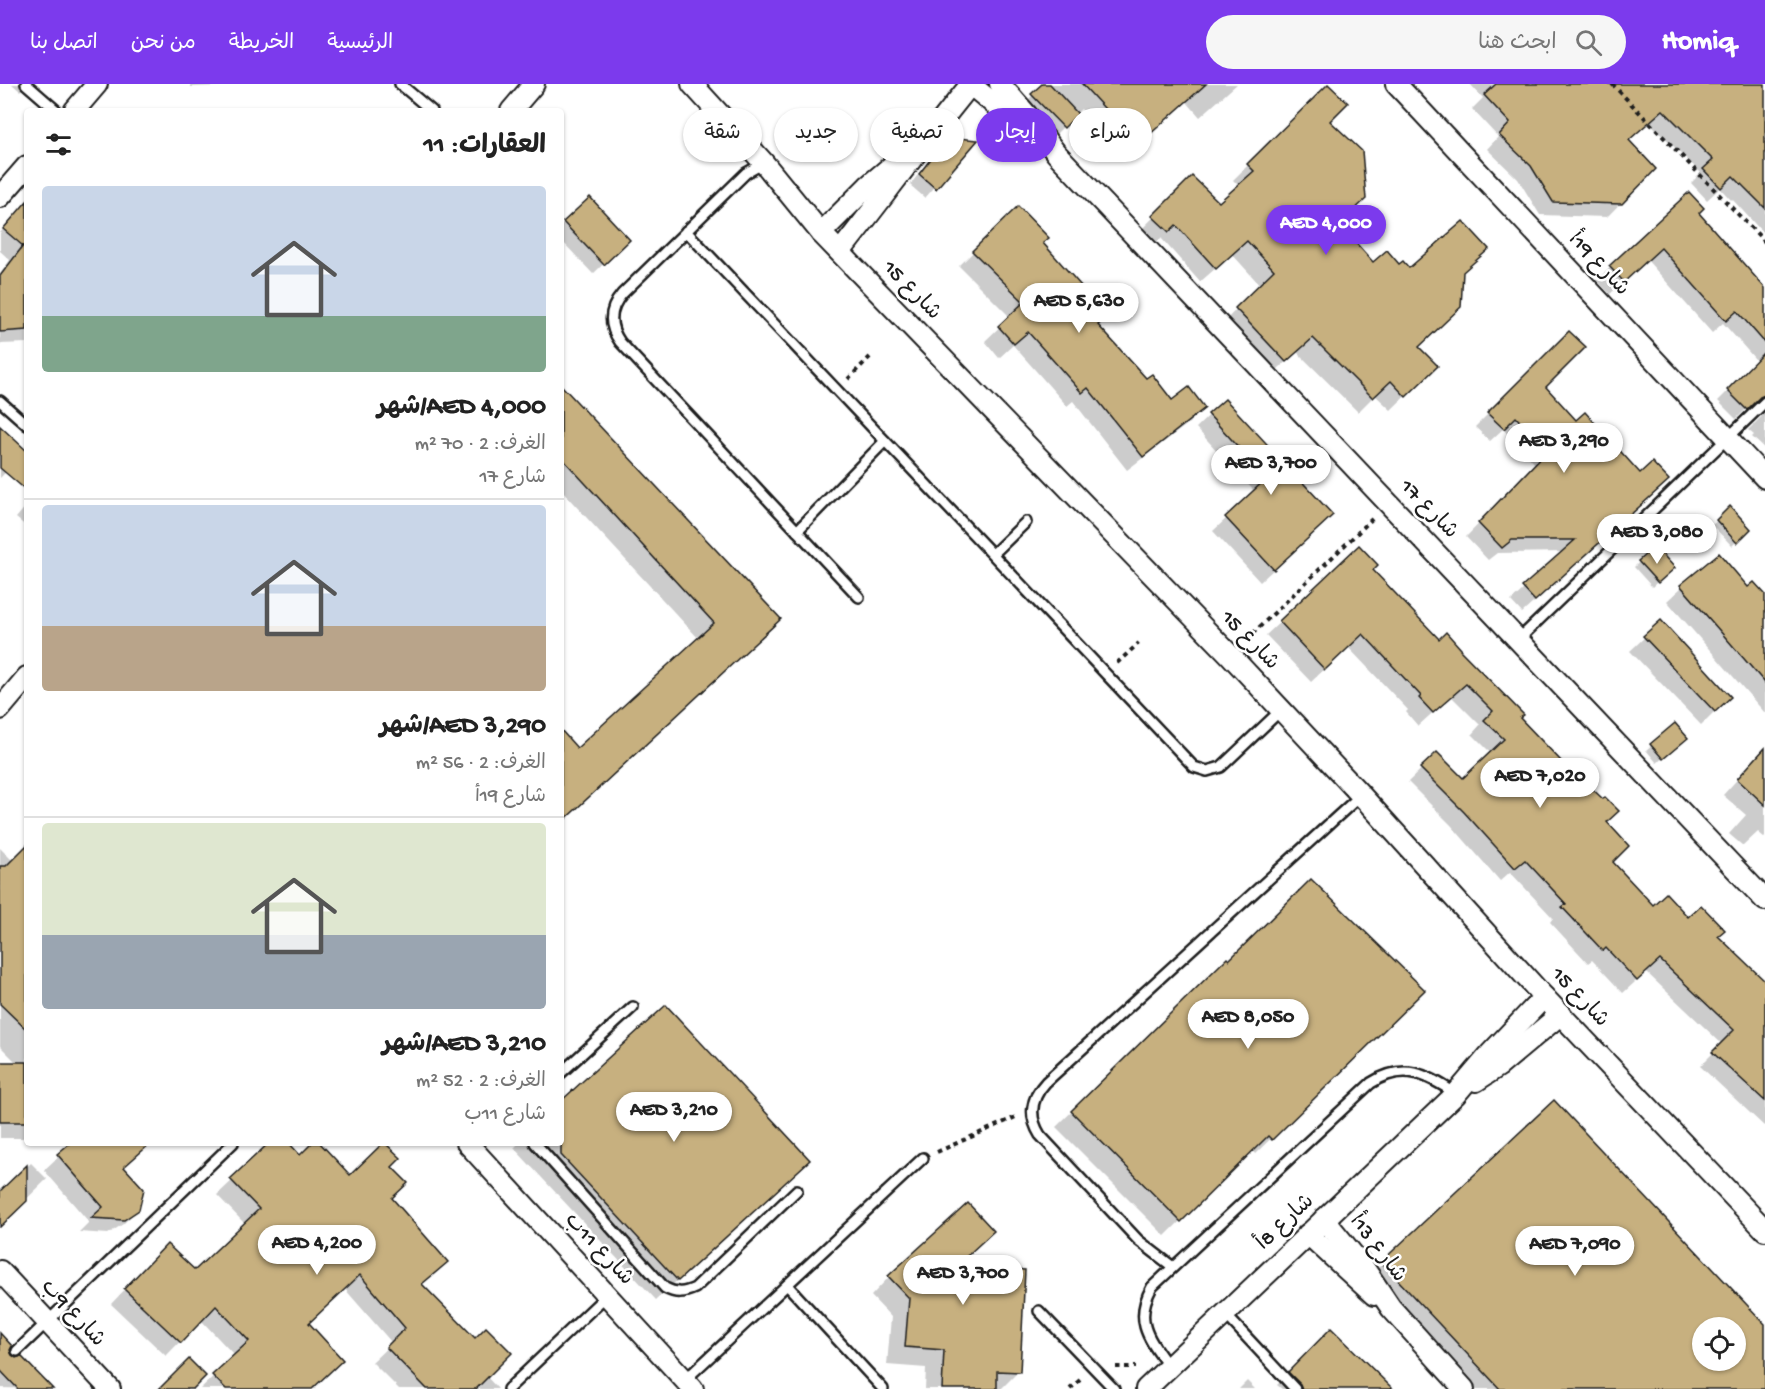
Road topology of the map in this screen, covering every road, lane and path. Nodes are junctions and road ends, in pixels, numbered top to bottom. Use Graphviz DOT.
graph roads {
  1 [pos="26,84"];
  2 [pos="97,84"];
  3 [pos="400,84"];
  4 [pos="534,84"];
  5 [pos="971,84"];
  6 [pos="1000,84"];
  7 [pos="1396,84"];
  8 [pos="1612,84"];
  9 [pos="692,85"];
  10 [pos="54,108"];
  11 [pos="77,108"];
  12 [pos="428,108"];
  13 [pos="514,108"];
  14 [pos="951,108"];
  15 [pos="998,108"];
  16 [pos="1022,108"];
  17 [pos="1057,154"];
  18 [pos="898,162"];
  19 [pos="910,162"];
  20 [pos="764,163"];
  21 [pos="24,169"];
  22 [pos="0,197"];
  23 [pos="686,231"];
  24 [pos="821,233"];
  25 [pos="1765,242"];
  26 [pos="840,252"];
  27 [pos="870,357"];
  28 [pos="836,390"];
  29 [pos="0,401"];
  30 [pos="1765,402"];
  31 [pos="24,422"];
  32 [pos="1727,438"];
  33 [pos="885,441"];
  34 [pos="1765,478"];
  35 [pos="1388,503"];
  36 [pos="1026,522"];
  37 [pos="797,531"];
  38 [pos="993,554"];
  39 [pos="859,597"];
  40 [pos="1518,640"];
  41 [pos="1139,643"];
  42 [pos="1230,655"];
  43 [pos="1106,674"];
  44 [pos="23,689"];
  45 [pos="0,709"];
  46 [pos="1281,710"];
  47 [pos="1361,795"];
  48 [pos="1765,900"];
  49 [pos="1545,997"];
  50 [pos="633,1007"];
  51 [pos="1561,1014"];
  52 [pos="564,1070"];
  53 [pos="1457,1093"];
  54 [pos="1032,1110"];
  55 [pos="230,1146"];
  56 [pos="475,1146"];
  57 [pos="538,1146"];
  58 [pos="923,1158"];
  59 [pos="797,1190"];
  60 [pos="1324,1219"];
  61 [pos="1762,1221"];
  62 [pos="1308,1234"];
  63 [pos="1173,1267"];
  64 [pos="0,1271"];
  65 [pos="787,1285"];
  66 [pos="607,1295"];
  67 [pos="1391,1308"];
  68 [pos="1039,1311"];
  69 [pos="1225,1314"];
  70 [pos="46,1322"];
  71 [pos="16,1351"];
  72 [pos="1169,1367"];
  73 [pos="689,1384"];
  74 [pos="110,1389"];
  75 [pos="508,1389"];
  76 [pos="882,1389"];
  77 [pos="1114,1389"];
  78 [pos="1146,1389"];
  79 [pos="1295,1389"];
  80 [pos="1464,1389"];
  1 -- 10 [label="lane"];
  2 -- 11 [label="street"];
  3 -- 12 [label="lane"];
  4 -- 13 [label="street"];
  5 -- 14 [label="street"];
  5 -- 15 [label="street, شارع 17"];
  6 -- 16 [label="street, شارع 17"];
  7 -- 32 [label="street, شارع 19أ"];
  8 -- 25 [label="path"];
  9 -- 20 [label="street, شارع 15"];
  17 -- 35 [label="street, شارع 17"];
  18 -- 24 [label="street"];
  19 -- 26 [label="street"];
  20 -- 23 [label="lane"];
  20 -- 24 [label="street, شارع 15"];
  21 -- 22 [label="street"];
  23 -- 28 [label="lane"];
  23 -- 37 [label="lane"];
  24 -- 26 [label="street, شارع 15"];
  26 -- 42 [label="street, شارع 15"];
  27 -- 28 [label="path"];
  28 -- 33 [label="lane"];
  29 -- 31 [label="lane"];
  30 -- 32 [label="lane"];
  32 -- 34 [label="street, شارع 19أ"];
  32 -- 40 [label="lane"];
  33 -- 37 [label="lane"];
  33 -- 38 [label="lane"];
  35 -- 40 [label="street, شارع 17"];
  35 -- 42 [label="path"];
  36 -- 38 [label="lane"];
  37 -- 39 [label="lane"];
  38 -- 43 [label="lane"];
  40 -- 48 [label="street, شارع 17"];
  41 -- 43 [label="path"];
  42 -- 46 [label="street, شارع 15"];
  43 -- 46 [label="lane"];
  44 -- 45 [label="street"];
  46 -- 47 [label="street, شارع 15"];
  47 -- 49 [label="street, شارع 15"];
  47 -- 54 [label="lane"];
  49 -- 51 [label="street, شارع 15"];
  49 -- 53 [label="street, شارع 8أ"];
  50 -- 52 [label="lane"];
  51 -- 53 [label="street, شارع 8أ"];
  51 -- 61 [label="street, شارع 15"];
  53 -- 60 [label="street, شارع 8أ"];
  53 -- 63 [label="lane"];
  54 -- 58 [label="path"];
  54 -- 63 [label="lane"];
  55 -- 70 [label="lane"];
  56 -- 66 [label="street, شارع 11ب"];
  57 -- 59 [label="lane"];
  58 -- 65 [label="lane"];
  60 -- 62 [label="street, شارع 8أ"];
  60 -- 67 [label="street, شارع 13أ"];
  62 -- 67 [label="street, شارع 13أ"];
  62 -- 69 [label="street, شارع 8أ"];
  63 -- 72 [label="lane"];
  64 -- 70 [label="street, شارع 9ب"];
  65 -- 73 [label="lane"];
  65 -- 76 [label="lane"];
  66 -- 73 [label="street, شارع 11ب"];
  66 -- 75 [label="lane"];
  67 -- 80 [label="street, شارع 13أ"];
  68 -- 77 [label="lane"];
  69 -- 72 [label="street, شارع 8أ"];
  69 -- 79 [label="lane"];
  70 -- 71 [label="lane"];
  70 -- 74 [label="street, شارع 9ب"];
  72 -- 78 [label="street, شارع 8أ"];
}
